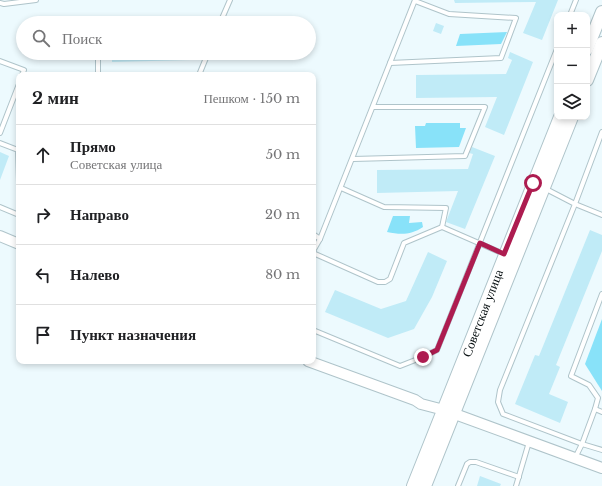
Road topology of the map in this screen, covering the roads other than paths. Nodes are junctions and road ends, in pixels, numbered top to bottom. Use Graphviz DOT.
graph roads {
  1 [pos="36,0"];
  2 [pos="230,0"];
  3 [pos="415,0"];
  4 [pos="576,0"];
  5 [pos="0,3"];
  6 [pos="571,12"];
  7 [pos="602,12"];
  8 [pos="223,16"];
  9 [pos="602,43"];
  10 [pos="588,48"];
  11 [pos="554,57"];
  12 [pos="98,60"];
  13 [pos="205,60"];
  14 [pos="0,61"];
  15 [pos="390,63"];
  16 [pos="23,72"];
  17 [pos="98,72"];
  18 [pos="200,72"];
  19 [pos="590,73"];
  20 [pos="16,92"];
  21 [pos="373,107"];
  22 [pos="559,120"];
  23 [pos="571,120"];
  24 [pos="602,132"];
  25 [pos="0,134"];
  26 [pos="0,143"];
  27 [pos="16,149"];
  28 [pos="352,159"];
  29 [pos="341,188"];
  30 [pos="544,188"];
  31 [pos="575,204"];
  32 [pos="0,207"];
  33 [pos="16,214"];
  34 [pos="602,215"];
  35 [pos="442,227"];
  36 [pos="0,236"];
  37 [pos="316,236"];
  38 [pos="320,239"];
  39 [pos="16,243"];
  40 [pos="480,243"];
  41 [pos="316,246"];
  42 [pos="316,253"];
  43 [pos="510,256"];
  44 [pos="602,294"];
  45 [pos="316,331"];
  46 [pos="316,364"];
  47 [pos="595,409"];
  48 [pos="449,412"];
  49 [pos="602,412"];
  50 [pos="529,442"];
  51 [pos="582,444"];
  52 [pos="602,450"];
  53 [pos="575,458"];
  54 [pos="602,468"];
  55 [pos="519,477"];
  56 [pos="413,486"];
  57 [pos="425,486"];
  58 [pos="458,486"];
  59 [pos="516,486"];
  1 -- 5 [label="lane"];
  2 -- 8 [label="lane"];
  3 -- 15 [label="lane"];
  3 -- 15 [label="lane"];
  4 -- 6 [label="lane"];
  7 -- 10 [label="main road"];
  9 -- 19 [label="main road"];
  11 -- 40 [label="lane"];
  12 -- 17 [label="lane"];
  13 -- 18 [label="lane"];
  14 -- 16 [label="lane"];
  15 -- 21 [label="lane"];
  20 -- 25 [label="lane"];
  21 -- 28 [label="lane"];
  21 -- 28 [label="lane"];
  22 -- 43 [label="main road, Советская улица"];
  23 -- 30 [label="main road, Советская улица"];
  24 -- 31 [label="lane"];
  26 -- 27 [label="lane"];
  28 -- 29 [label="lane"];
  29 -- 35 [label="lane"];
  29 -- 38 [label="lane"];
  30 -- 31 [label="lane"];
  30 -- 43 [label="main road, Советская улица"];
  31 -- 34 [label="lane"];
  31 -- 51 [label="lane"];
  32 -- 33 [label="lane"];
  35 -- 40 [label="lane"];
  35 -- 42 [label="lane"];
  36 -- 39 [label="street"];
  37 -- 38 [label="lane"];
  38 -- 41 [label="lane"];
  40 -- 43 [label="lane"];
  40 -- 45 [label="lane"];
  43 -- 48 [label="main road, Советская улица"];
  44 -- 47 [label="lane"];
  46 -- 48 [label="street"];
  47 -- 49 [label="lane"];
  47 -- 51 [label="lane"];
  48 -- 50 [label="street"];
  48 -- 56 [label="main road, Советская улица"];
  48 -- 57 [label="main road, Советская улица"];
  50 -- 53 [label="street"];
  50 -- 55 [label="lane"];
  51 -- 52 [label="lane"];
  51 -- 53 [label="lane"];
  53 -- 54 [label="street"];
  55 -- 58 [label="lane"];
  55 -- 59 [label="lane"];
}
